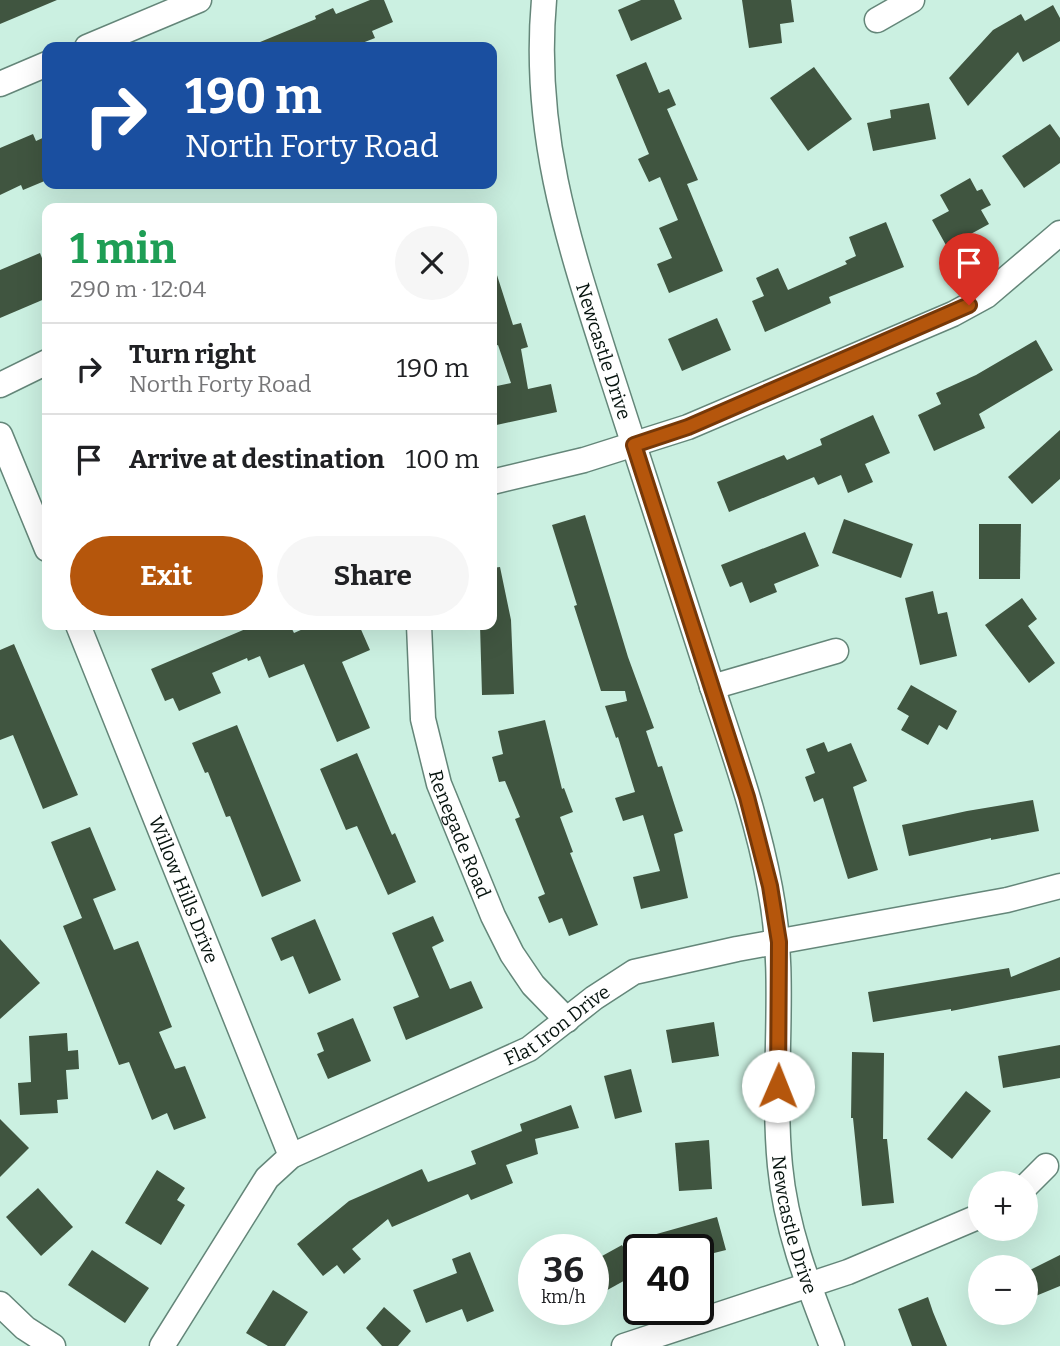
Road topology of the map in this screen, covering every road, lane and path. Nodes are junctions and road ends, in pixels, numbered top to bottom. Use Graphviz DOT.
graph roads {
  1 [pos="200,0"];
  2 [pos="544,0"];
  3 [pos="912,0"];
  4 [pos="877,20"];
  5 [pos="100,42"];
  6 [pos="42,66"];
  7 [pos="0,84"];
  8 [pos="1060,233"];
  9 [pos="42,364"];
  10 [pos="0,385"];
  11 [pos="0,435"];
  12 [pos="634,445"];
  13 [pos="497,481"];
  14 [pos="42,538"];
  15 [pos="89,630"];
  16 [pos="419,630"];
  17 [pos="836,651"];
  18 [pos="712,687"];
  19 [pos="1060,887"];
  20 [pos="779,942"];
  21 [pos="567,1020"];
  22 [pos="291,1156"];
  23 [pos="1046,1166"];
  24 [pos="1038,1174"];
  25 [pos="968,1221"];
  26 [pos="808,1284"];
  27 [pos="0,1304"];
  28 [pos="53,1346"];
  29 [pos="162,1346"];
  30 [pos="624,1346"];
  31 [pos="832,1346"];
  1 -- 5 [label="street"];
  2 -- 12 [label="street, Newcastle Drive"];
  3 -- 4 [label="street"];
  6 -- 7 [label="street"];
  8 -- 12 [label="street"];
  9 -- 10 [label="street"];
  11 -- 14 [label="street"];
  12 -- 13 [label="street"];
  12 -- 18 [label="street, Newcastle Drive"];
  15 -- 22 [label="street, Willow Hills Drive"];
  16 -- 21 [label="street, Renegade Road"];
  17 -- 18 [label="street"];
  18 -- 20 [label="street, Newcastle Drive"];
  19 -- 20 [label="street, Flat Iron Drive"];
  20 -- 21 [label="street, Flat Iron Drive"];
  20 -- 26 [label="street, Newcastle Drive"];
  21 -- 22 [label="street, Flat Iron Drive"];
  22 -- 29 [label="street, Flat Iron Drive"];
  23 -- 24 [label="street"];
  25 -- 26 [label="street"];
  26 -- 30 [label="street"];
  26 -- 31 [label="street, Newcastle Drive"];
  27 -- 28 [label="street"];
}
